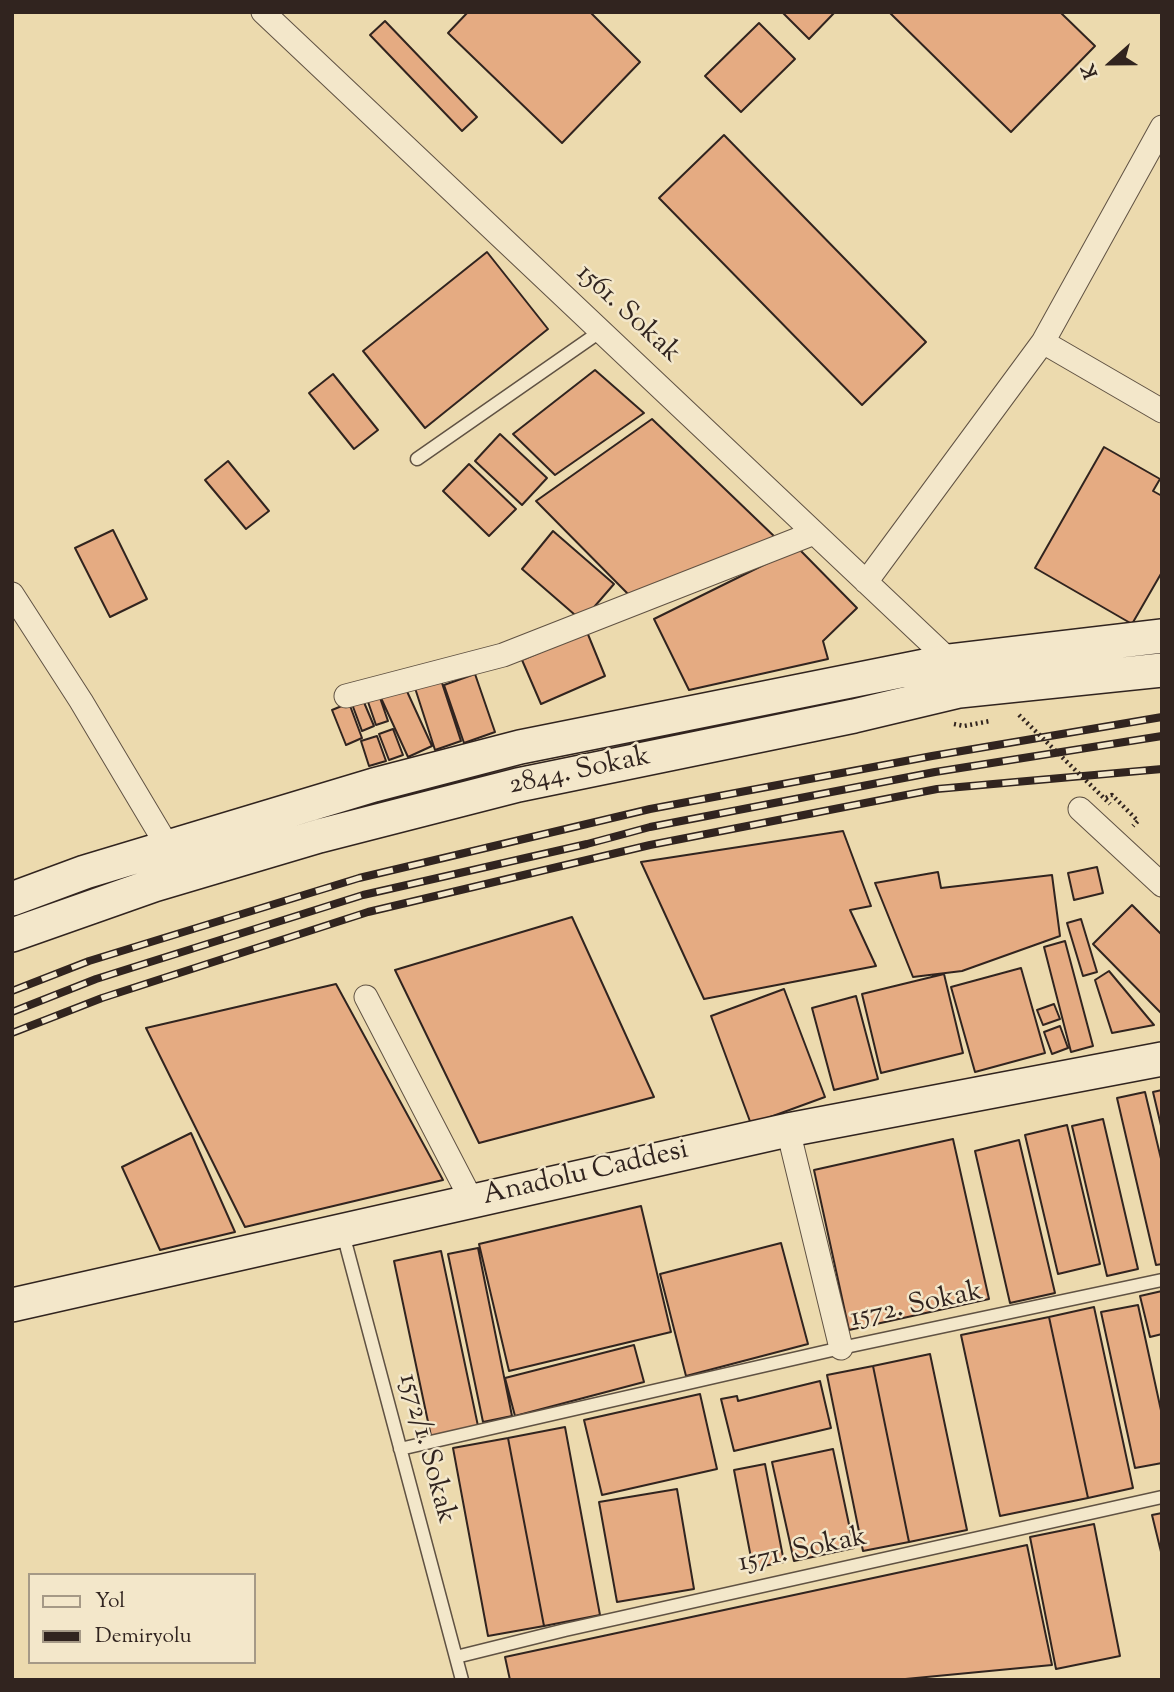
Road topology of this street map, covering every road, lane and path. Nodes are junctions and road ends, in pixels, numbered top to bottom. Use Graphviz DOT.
graph roads {
  1 [pos="263,12"];
  2 [pos="1162,127"];
  3 [pos="601,331"];
  4 [pos="1043,342"];
  5 [pos="1162,411"];
  6 [pos="417,459"];
  7 [pos="814,533"];
  8 [pos="866,582"];
  9 [pos="12,594"];
  10 [pos="1162,636"];
  11 [pos="1162,670"];
  12 [pos="954,676"];
  13 [pos="346,695"];
  14 [pos="1019,715"];
  15 [pos="1110,804"];
  16 [pos="1080,809"];
  17 [pos="168,846"];
  18 [pos="1162,884"];
  19 [pos="12,899"];
  20 [pos="12,935"];
  21 [pos="366,997"];
  22 [pos="1162,1059"];
  23 [pos="788,1130"];
  24 [pos="472,1201"];
  25 [pos="342,1230"];
  26 [pos="1162,1280"];
  27 [pos="12,1305"];
  28 [pos="841,1348"];
  29 [pos="400,1450"];
  30 [pos="1162,1497"];
  31 [pos="456,1657"];
  32 [pos="462,1680"];
  1 -- 3 [label="street, 1561. Sokak"];
  2 -- 4 [label="street"];
  3 -- 6 [label="lane"];
  3 -- 7 [label="street, 1561. Sokak"];
  4 -- 5 [label="street"];
  4 -- 8 [label="street"];
  7 -- 8 [label="street, 1561. Sokak"];
  7 -- 13 [label="street"];
  8 -- 12 [label="street, 1561. Sokak"];
  9 -- 17 [label="street"];
  10 -- 12 [label="main road, 2844. Sokak"];
  11 -- 12 [label="main road, 2844. Sokak"];
  12 -- 17 [label="main road, 2844. Sokak"];
  12 -- 20 [label="main road, 2844. Sokak"];
  14 -- 15 [label="path, bridge"];
  16 -- 18 [label="street"];
  17 -- 19 [label="main road, 2844. Sokak"];
  21 -- 24 [label="street"];
  22 -- 23 [label="main road, Anadolu Caddesi"];
  23 -- 24 [label="main road, Anadolu Caddesi"];
  23 -- 28 [label="street"];
  24 -- 25 [label="main road, Anadolu Caddesi"];
  25 -- 27 [label="main road, Anadolu Caddesi"];
  25 -- 29 [label="lane, 1572/1. Sokak"];
  26 -- 28 [label="lane, 1572. Sokak"];
  28 -- 29 [label="lane, 1572. Sokak"];
  29 -- 31 [label="lane, 1572/1. Sokak"];
  30 -- 31 [label="lane, 1571. Sokak"];
  31 -- 32 [label="lane, 1572/1. Sokak"];
}
